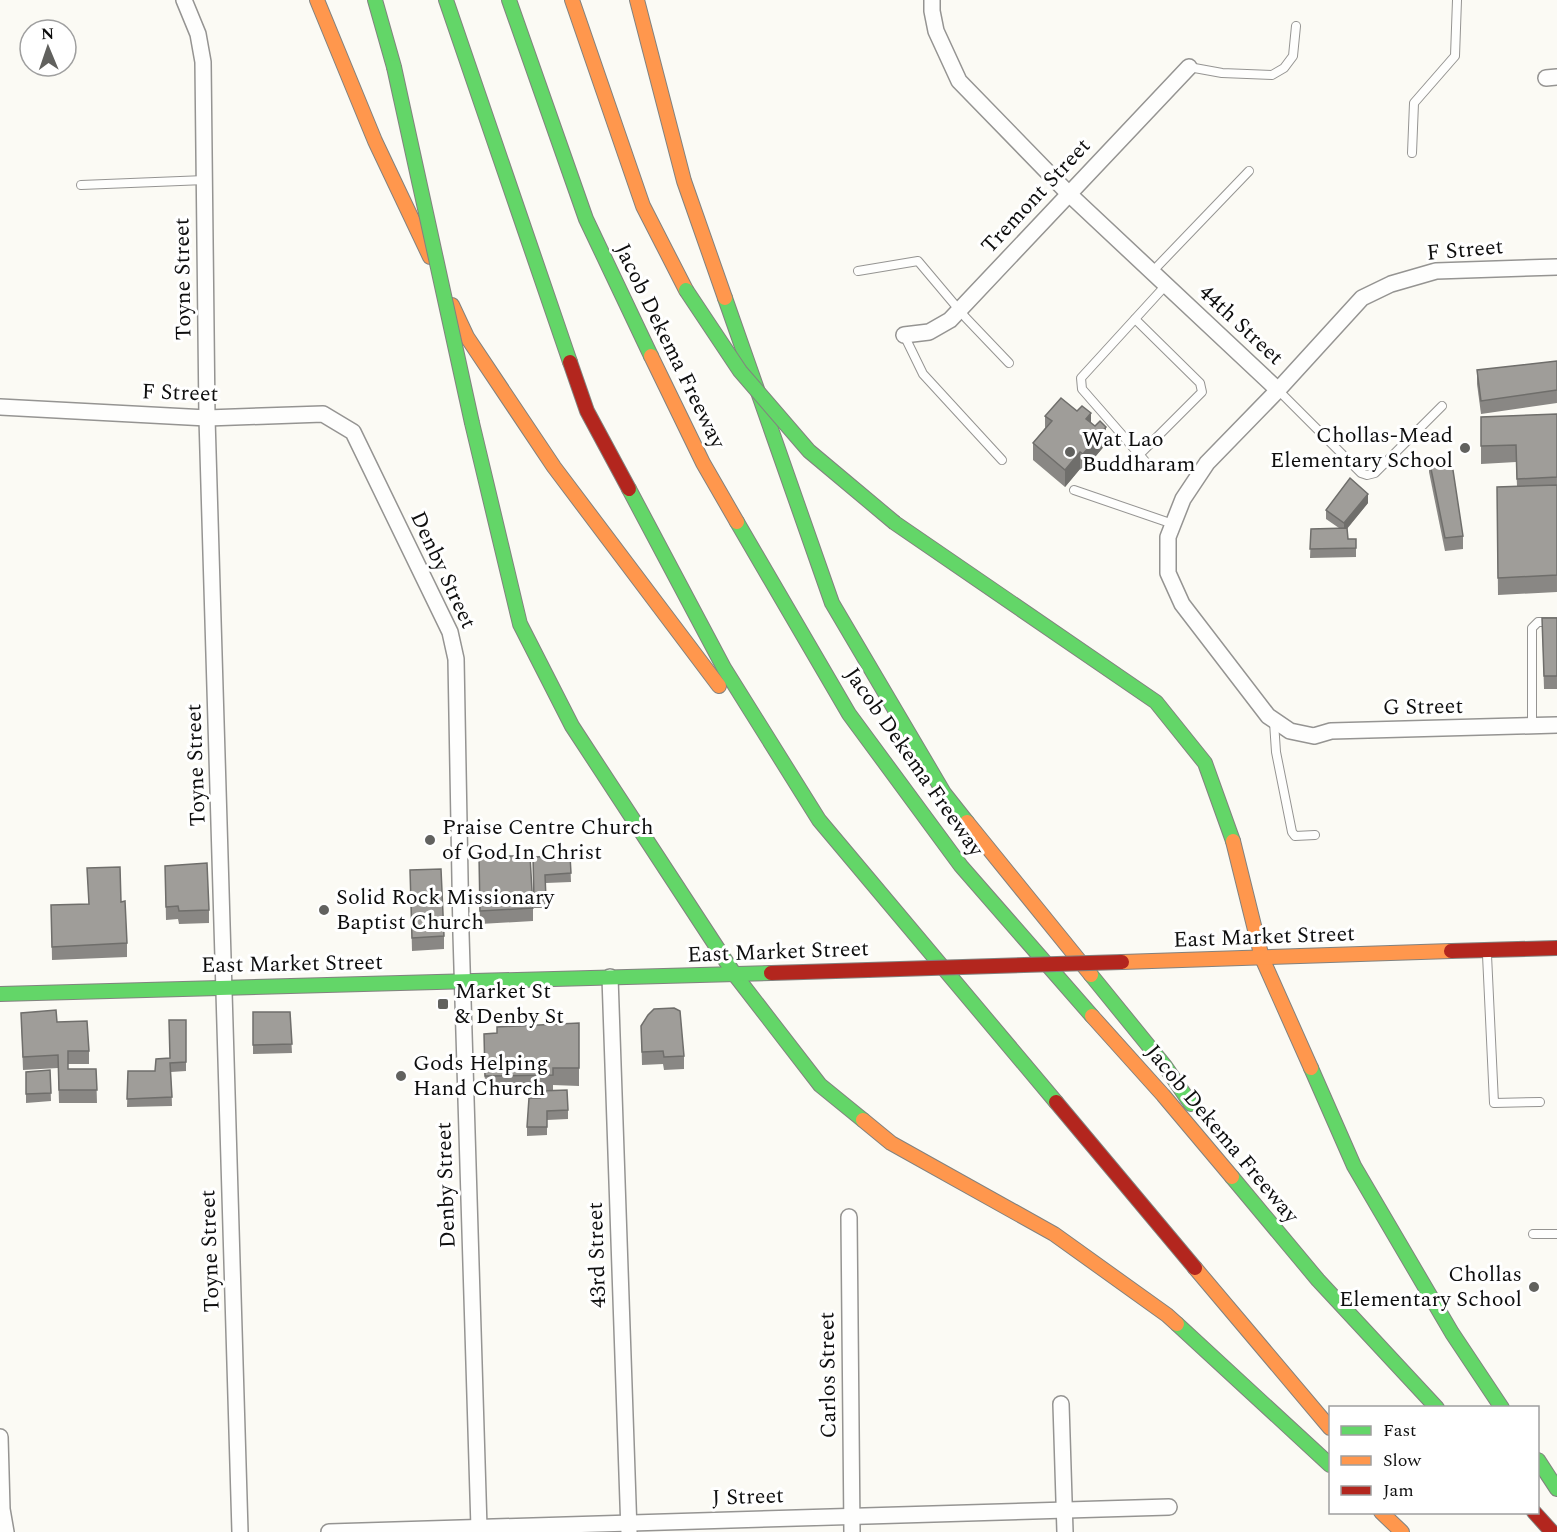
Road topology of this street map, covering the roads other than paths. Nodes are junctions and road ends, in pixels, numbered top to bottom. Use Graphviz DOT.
graph roads {
  1 [pos="184,0"];
  2 [pos="317,0"];
  3 [pos="375,0"];
  4 [pos="446,0"];
  5 [pos="509,0"];
  6 [pos="572,0"];
  7 [pos="637,0"];
  8 [pos="932,0"];
  9 [pos="1457,0"];
  10 [pos="1296,26"];
  11 [pos="1189,67"];
  12 [pos="1412,153"];
  13 [pos="1249,171"];
  14 [pos="205,180"];
  15 [pos="81,185"];
  16 [pos="1069,194"];
  17 [pos="1557,267"];
  18 [pos="858,271"];
  19 [pos="1152,272"];
  20 [pos="1166,285"];
  21 [pos="960,310"];
  22 [pos="1135,319"];
  23 [pos="904,336"];
  24 [pos="1009,363"];
  25 [pos="1278,390"];
  26 [pos="1442,406"];
  27 [pos="0,407"];
  28 [pos="207,418"];
  29 [pos="353,432"];
  30 [pos="1139,455"];
  31 [pos="1002,460"];
  32 [pos="1150,468"];
  33 [pos="1074,490"];
  34 [pos="1173,524"];
  35 [pos="1557,622"];
  36 [pos="1274,720"];
  37 [pos="1557,725"];
  38 [pos="1532,726"];
  39 [pos="1290,731"];
  40 [pos="819,820"];
  41 [pos="1315,836"];
  42 [pos="1557,948"];
  43 [pos="1487,950"];
  44 [pos="1262,958"];
  45 [pos="735,975"];
  46 [pos="610,977"];
  47 [pos="463,982"];
  48 [pos="225,987"];
  49 [pos="0,994"];
  50 [pos="1540,1102"];
  51 [pos="1199,1115"];
  52 [pos="1213,1134"];
  53 [pos="849,1217"];
  54 [pos="1533,1234"];
  55 [pos="1557,1234"];
  56 [pos="1318,1280"];
  57 [pos="1061,1404"];
  58 [pos="1436,1406"];
  59 [pos="1501,1406"];
  60 [pos="1329,1427"];
  61 [pos="0,1437"];
  62 [pos="1539,1462"];
  63 [pos="1329,1464"];
  64 [pos="1557,1489"];
  65 [pos="1169,1507"];
  66 [pos="1064,1509"];
  67 [pos="1383,1514"];
  68 [pos="1403,1514"];
  69 [pos="1536,1514"];
  70 [pos="852,1524"];
  71 [pos="629,1527"];
  72 [pos="478,1528"];
  73 [pos="6,1532"];
  74 [pos="240,1532"];
  75 [pos="329,1532"];
  76 [pos="1065,1532"];
  77 [pos="1402,1532"];
  78 [pos="1417,1532"];
  79 [pos="1552,1532"];
  1 -- 14 [label="street, Toyne Street"];
  2 -- 40 [label="main road"];
  3 -- 45 [label="main road, bridge"];
  4 -- 40 [label="main road"];
  5 -- 56 [label="main road, Jacob Dekema Freeway"];
  6 -- 44 [label="main road, bridge"];
  7 -- 51 [label="main road"];
  8 -- 16 [label="street, 44th Street"];
  9 -- 12 [label="lane"];
  10 -- 11 [label="lane"];
  11 -- 16 [label="street, Tremont Street"];
  13 -- 19 [label="lane"];
  14 -- 15 [label="lane"];
  14 -- 28 [label="street, Toyne Street"];
  16 -- 19 [label="street, 44th Street"];
  16 -- 21 [label="street, Tremont Street"];
  17 -- 25 [label="street, F Street"];
  18 -- 21 [label="lane"];
  19 -- 20 [label="street, 44th Street"];
  20 -- 22 [label="lane"];
  20 -- 25 [label="street, 44th Street"];
  21 -- 23 [label="street, Tremont Street"];
  21 -- 24 [label="lane"];
  22 -- 30 [label="lane"];
  22 -- 30 [label="lane"];
  23 -- 31 [label="lane"];
  25 -- 26 [label="lane"];
  25 -- 34 [label="street, 44th Street"];
  27 -- 28 [label="street, F Street"];
  28 -- 29 [label="street, F Street"];
  28 -- 48 [label="street, Toyne Street"];
  29 -- 47 [label="street, Denby Street"];
  30 -- 32 [label="lane"];
  33 -- 34 [label="lane"];
  34 -- 36 [label="street, 44th Street"];
  35 -- 38 [label="lane"];
  36 -- 39 [label="street, 44th Street"];
  36 -- 41 [label="lane"];
  37 -- 38 [label="street, G Street"];
  38 -- 39 [label="street, G Street"];
  40 -- 60 [label="main road"];
  42 -- 43 [label="main road, East Market Street"];
  43 -- 44 [label="main road, East Market Street"];
  43 -- 50 [label="lane"];
  44 -- 45 [label="main road, East Market Street, bridge"];
  44 -- 59 [label="main road"];
  45 -- 46 [label="main road, East Market Street"];
  45 -- 63 [label="main road"];
  46 -- 47 [label="main road, East Market Street"];
  46 -- 71 [label="street, 43rd Street"];
  47 -- 48 [label="main road, East Market Street"];
  47 -- 72 [label="street, Denby Street"];
  48 -- 49 [label="main road, East Market Street"];
  48 -- 74 [label="street, Toyne Street"];
  52 -- 56 [label="main road"];
  53 -- 70 [label="street, Carlos Street"];
  54 -- 55 [label="lane"];
  56 -- 58 [label="main road, Jacob Dekema Freeway"];
  57 -- 66 [label="street"];
  61 -- 73 [label="street"];
  62 -- 64 [label="main road"];
  65 -- 66 [label="street, J Street"];
  66 -- 70 [label="street, J Street"];
  66 -- 76 [label="street"];
  67 -- 77 [label="main road"];
  68 -- 78 [label="main road"];
  69 -- 79 [label="main road"];
  70 -- 71 [label="street, J Street"];
  71 -- 72 [label="street, J Street"];
  72 -- 75 [label="street, J Street"];
}
